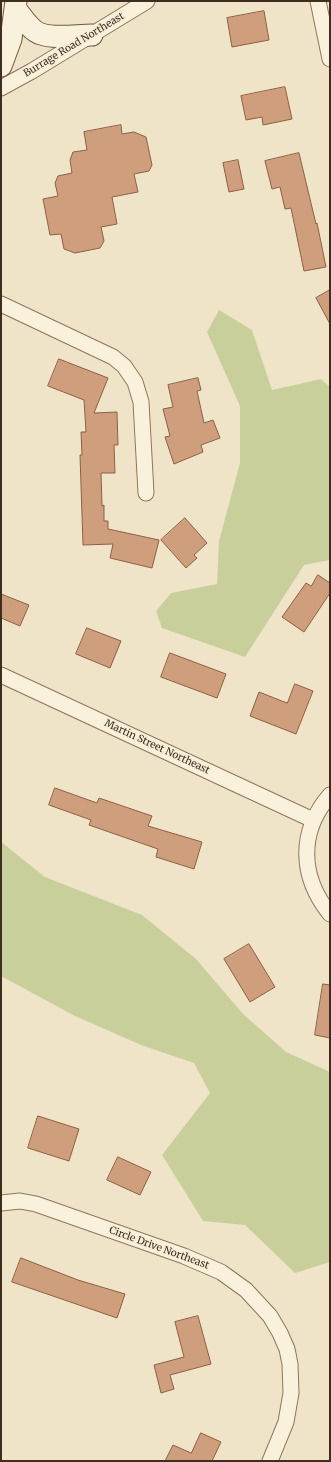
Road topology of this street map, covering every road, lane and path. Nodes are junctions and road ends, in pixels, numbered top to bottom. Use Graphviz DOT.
graph roads {
  1 [pos="147,1"];
  2 [pos="318,1"];
  3 [pos="15,4"];
  4 [pos="92,35"];
  5 [pos="330,59"];
  6 [pos="1,66"];
  7 [pos="1,88"];
  8 [pos="1,304"];
  9 [pos="146,493"];
  10 [pos="1,674"];
  11 [pos="330,795"];
  12 [pos="313,820"];
  13 [pos="330,914"];
  14 [pos="1,1203"];
  15 [pos="270,1461"];
  1 -- 4 [label="street, Burrage Road Northeast"];
  2 -- 5 [label="street"];
  3 -- 4 [label="main road"];
  3 -- 6 [label="main road"];
  4 -- 7 [label="street, Burrage Road Northeast"];
  8 -- 9 [label="street"];
  10 -- 12 [label="street, Martin Street Northeast"];
  11 -- 12 [label="street"];
  12 -- 13 [label="street"];
  14 -- 15 [label="street, Circle Drive Northeast"];
}
